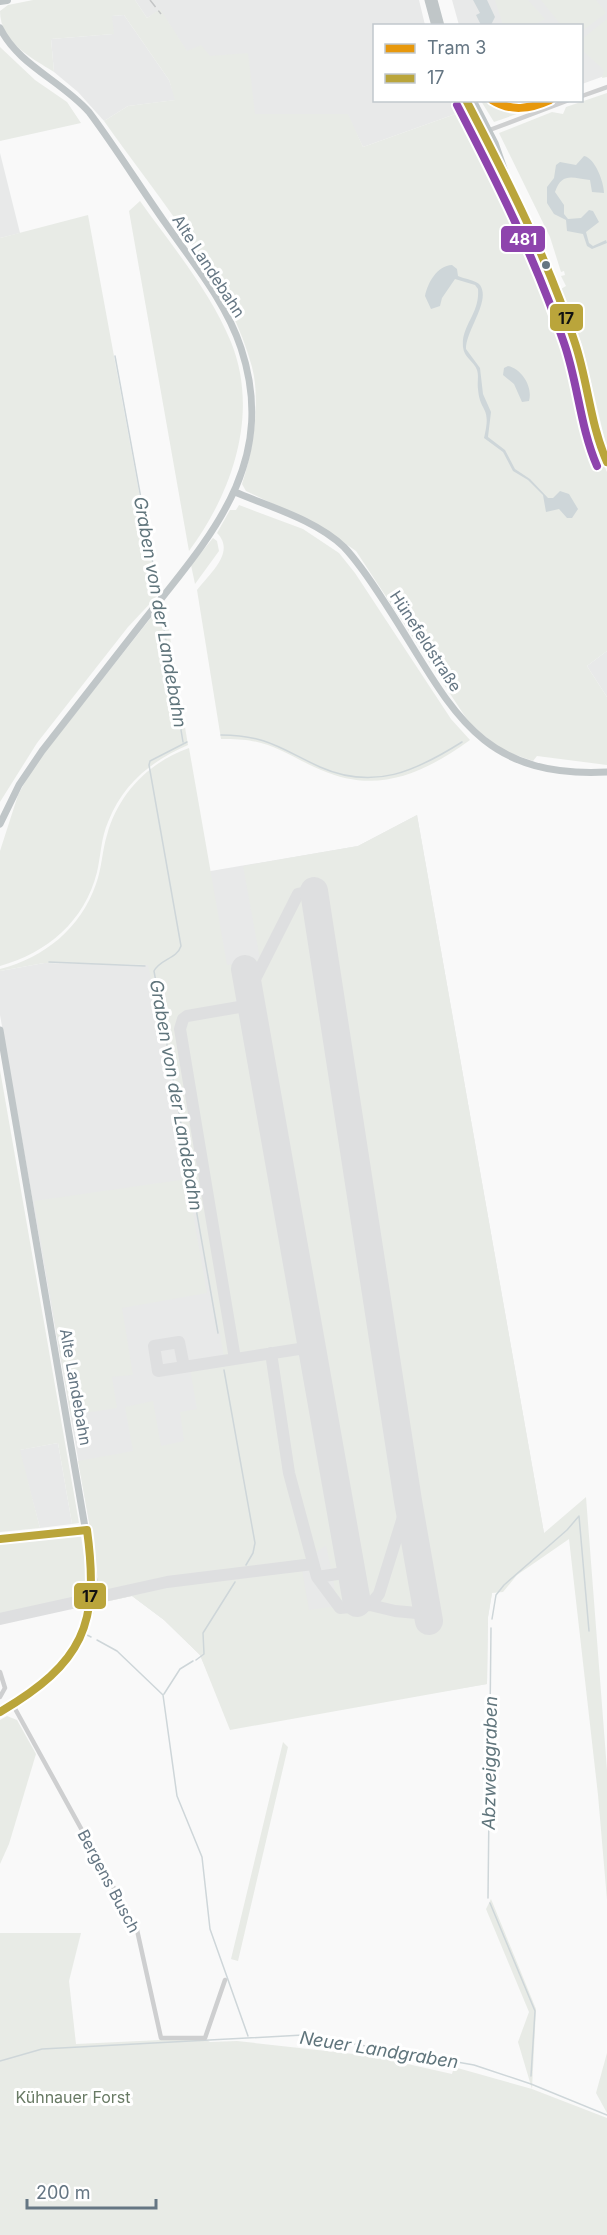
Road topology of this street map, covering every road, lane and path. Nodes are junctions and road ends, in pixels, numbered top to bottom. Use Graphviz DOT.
graph roads {
  1 [pos="8,0"];
  2 [pos="428,0"];
  3 [pos="434,0"];
  4 [pos="0,1"];
  5 [pos="434,24"];
  6 [pos="440,24"];
  7 [pos="0,28"];
  8 [pos="607,87"];
  9 [pos="583,96"];
  10 [pos="467,102"];
  11 [pos="474,102"];
  12 [pos="564,102"];
  13 [pos="486,131"];
  14 [pos="607,462"];
  15 [pos="235,492"];
  16 [pos="607,772"];
  17 [pos="0,824"];
  18 [pos="0,1030"];
  19 [pos="87,1530"];
  20 [pos="0,1539"];
  21 [pos="0,1672"];
  22 [pos="0,1697"];
  23 [pos="13,1706"];
  24 [pos="0,1712"];
  25 [pos="225,1980"];
  1 -- 4 [label="main road"];
  2 -- 5 [label="main road"];
  3 -- 6 [label="main road"];
  7 -- 15 [label="main road, Alte Landebahn"];
  8 -- 9 [label="street"];
  10 -- 13 [label="main road"];
  11 -- 13 [label="main road"];
  12 -- 13 [label="street"];
  13 -- 14 [label="main road"];
  15 -- 16 [label="main road, Hünefeldstraße"];
  15 -- 17 [label="main road, Alte Landebahn"];
  18 -- 19 [label="main road, Alte Landebahn"];
  19 -- 20 [label="street"];
  19 -- 23 [label="main road, Alte Landebahn"];
  21 -- 22 [label="street"];
  23 -- 24 [label="main road, Alte Landebahn"];
  23 -- 25 [label="street, Bergens Busch"];
}
